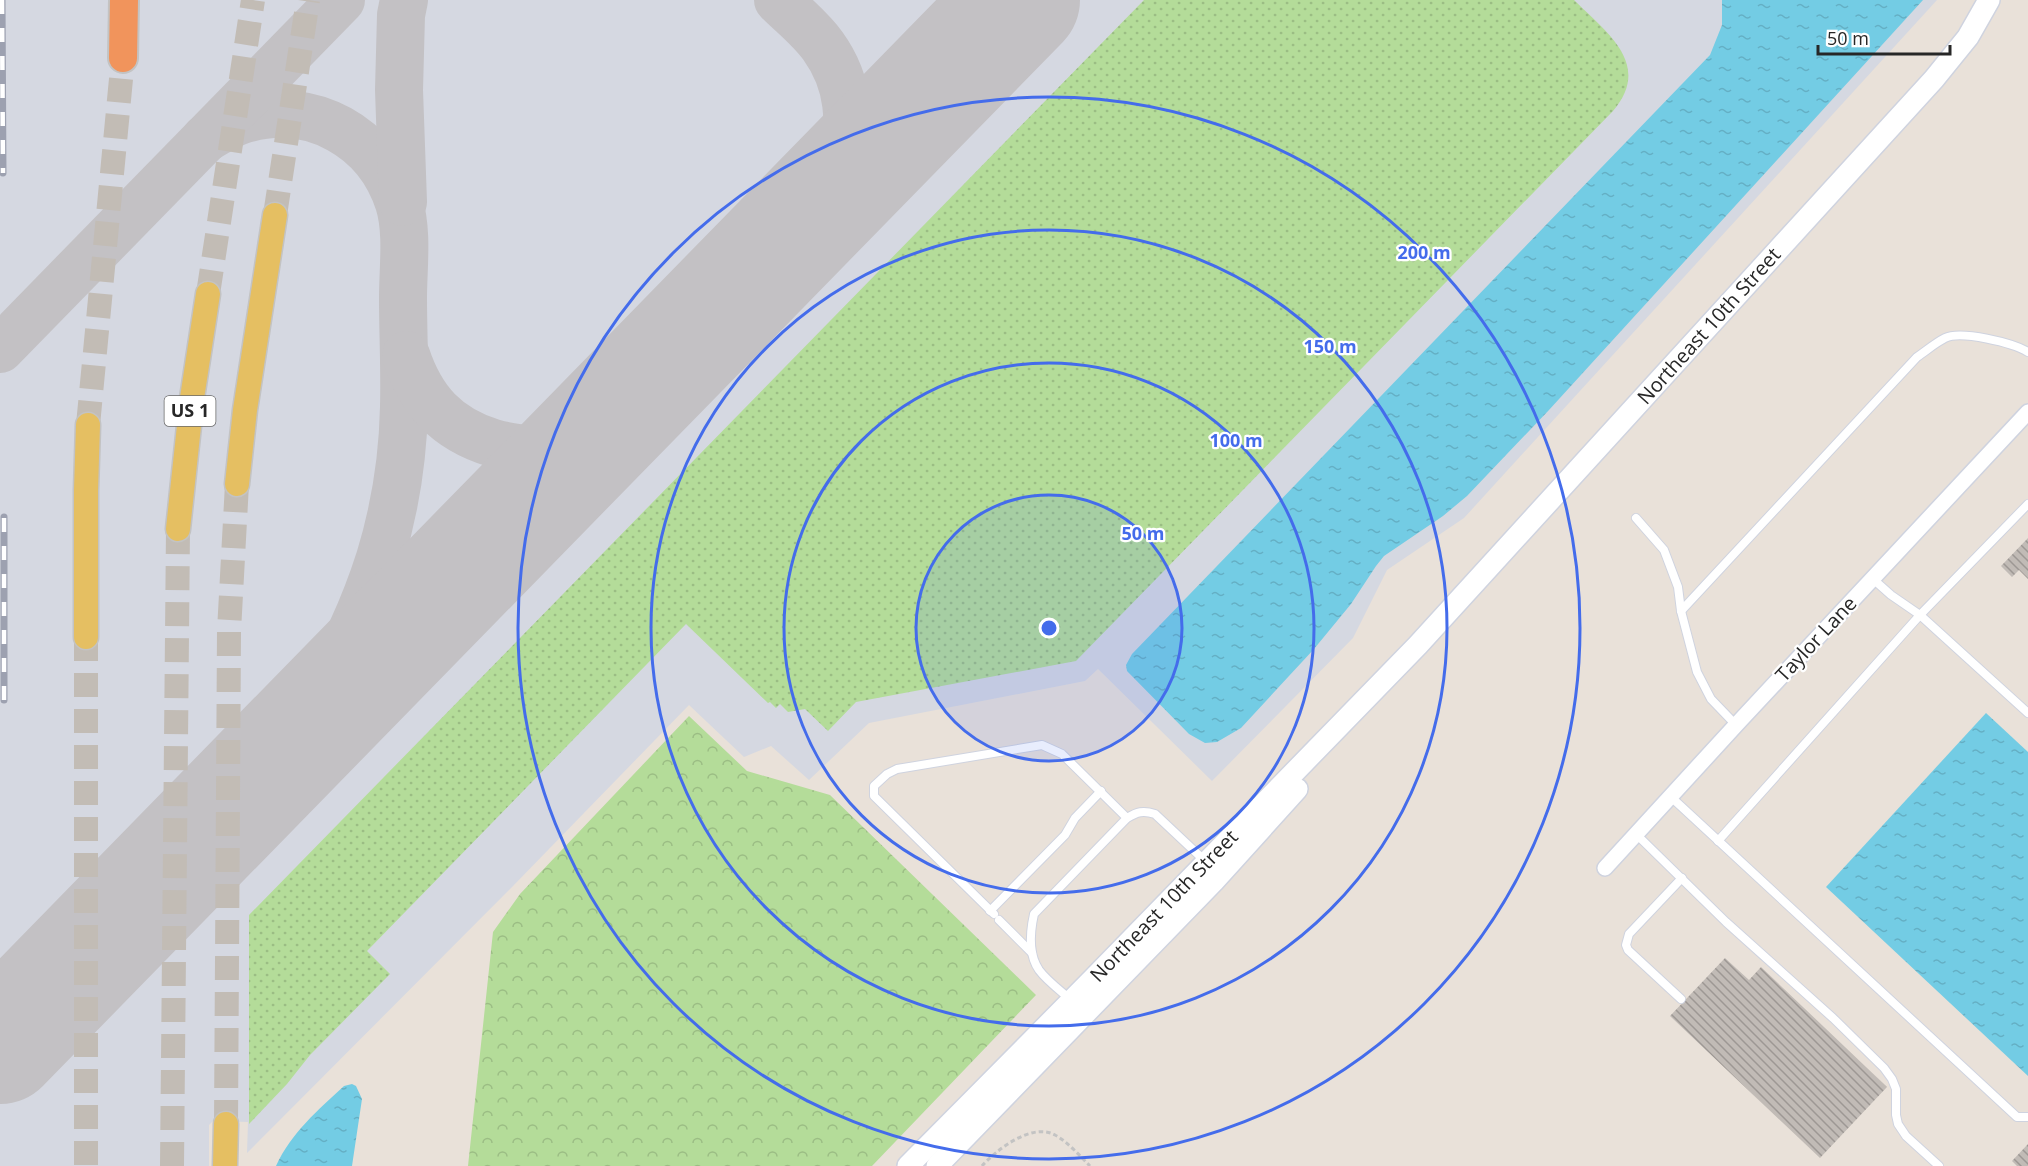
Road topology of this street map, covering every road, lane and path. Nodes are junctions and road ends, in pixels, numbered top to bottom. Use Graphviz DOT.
graph roads {
  1 [pos="124,0"];
  2 [pos="136,0"];
  3 [pos="1989,0"];
  4 [pos="123,57"];
  5 [pos="275,215"];
  6 [pos="207,294"];
  7 [pos="2028,352"];
  8 [pos="2028,412"];
  9 [pos="88,425"];
  10 [pos="237,484"];
  11 [pos="2028,504"];
  12 [pos="1636,518"];
  13 [pos="178,529"];
  14 [pos="1873,579"];
  15 [pos="1681,611"];
  16 [pos="1920,615"];
  17 [pos="86,637"];
  18 [pos="1418,645"];
  19 [pos="2028,713"];
  20 [pos="1736,725"];
  21 [pos="1101,791"];
  22 [pos="1671,797"];
  23 [pos="1127,818"];
  24 [pos="1636,834"];
  25 [pos="1718,840"];
  26 [pos="1207,863"];
  27 [pos="1605,868"];
  28 [pos="1682,878"];
  29 [pos="994,915"];
  30 [pos="1034,954"];
  31 [pos="1682,999"];
  32 [pos="1072,1001"];
  33 [pos="1058,1043"];
  34 [pos="2028,1117"];
  35 [pos="226,1124"];
  36 [pos="225,1166"];
  37 [pos="908,1166"];
  38 [pos="937,1166"];
  39 [pos="982,1166"];
  40 [pos="1090,1166"];
  41 [pos="1939,1166"];
  1 -- 4 [label="highway"];
  2 -- 4 [label="main road"];
  3 -- 18 [label="street, Northeast 10th Street"];
  5 -- 10 [label="main road"];
  6 -- 13 [label="main road, US 1"];
  7 -- 15 [label="lane"];
  8 -- 14 [label="street, Taylor Lane"];
  9 -- 17 [label="main road"];
  11 -- 16 [label="lane"];
  12 -- 15 [label="lane"];
  14 -- 16 [label="lane"];
  14 -- 20 [label="street, Taylor Lane"];
  15 -- 20 [label="lane"];
  16 -- 19 [label="lane"];
  16 -- 25 [label="lane"];
  18 -- 26 [label="street, Northeast 10th Street"];
  18 -- 33 [label="street, Northeast 10th Street"];
  20 -- 22 [label="street, Taylor Lane"];
  21 -- 23 [label="lane"];
  21 -- 29 [label="lane"];
  21 -- 29 [label="lane"];
  22 -- 24 [label="street, Taylor Lane"];
  22 -- 25 [label="lane"];
  23 -- 26 [label="lane"];
  23 -- 30 [label="lane"];
  24 -- 27 [label="street, Taylor Lane"];
  24 -- 28 [label="lane"];
  25 -- 34 [label="lane"];
  26 -- 32 [label="street, Northeast 10th Street"];
  28 -- 31 [label="lane"];
  28 -- 41 [label="lane"];
  29 -- 30 [label="lane"];
  30 -- 32 [label="lane"];
  32 -- 33 [label="street"];
  32 -- 37 [label="street, Northeast 10th Street"];
  33 -- 38 [label="street, Northeast 10th Street"];
  35 -- 36 [label="main road"];
  39 -- 40 [label="path"];
}
